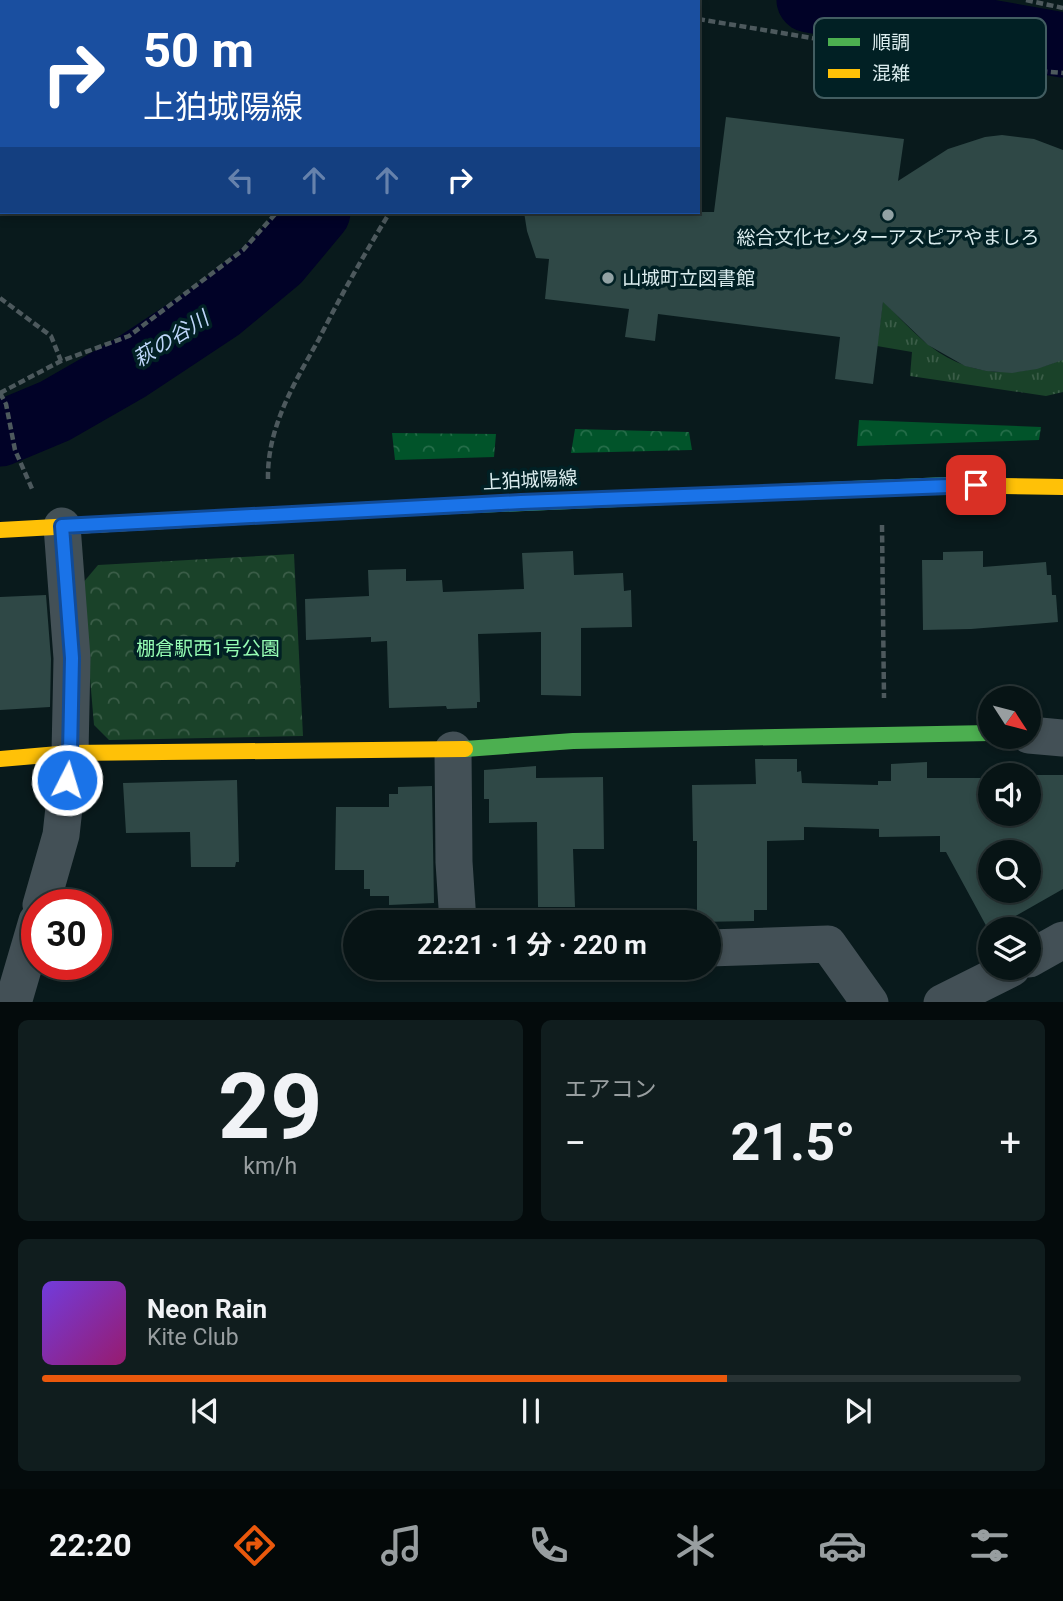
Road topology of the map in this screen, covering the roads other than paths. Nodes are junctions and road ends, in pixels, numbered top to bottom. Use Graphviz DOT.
graph roads {
  1 [pos="1063,487"];
  2 [pos="62,526"];
  3 [pos="0,530"];
  4 [pos="978,733"];
  5 [pos="1041,736"];
  6 [pos="1063,738"];
  7 [pos="453,750"];
  8 [pos="70,753"];
  9 [pos="0,759"];
  10 [pos="46,889"];
  11 [pos="457,910"];
  12 [pos="1063,940"];
  13 [pos="721,947"];
  14 [pos="1041,952"];
  15 [pos="21,975"];
  16 [pos="989,980"];
  17 [pos="949,1001"];
  18 [pos="13,1002"];
  19 [pos="869,1002"];
  1 -- 2 [label="main road, 上狛城陽線"];
  2 -- 3 [label="main road, 上狛城陽線"];
  2 -- 8 [label="street"];
  4 -- 7 [label="main road"];
  5 -- 6 [label="street"];
  7 -- 8 [label="main road"];
  7 -- 11 [label="street"];
  8 -- 9 [label="main road"];
  8 -- 10 [label="street"];
  12 -- 14 [label="street"];
  13 -- 19 [label="street"];
  15 -- 18 [label="street"];
  16 -- 17 [label="street"];
}
